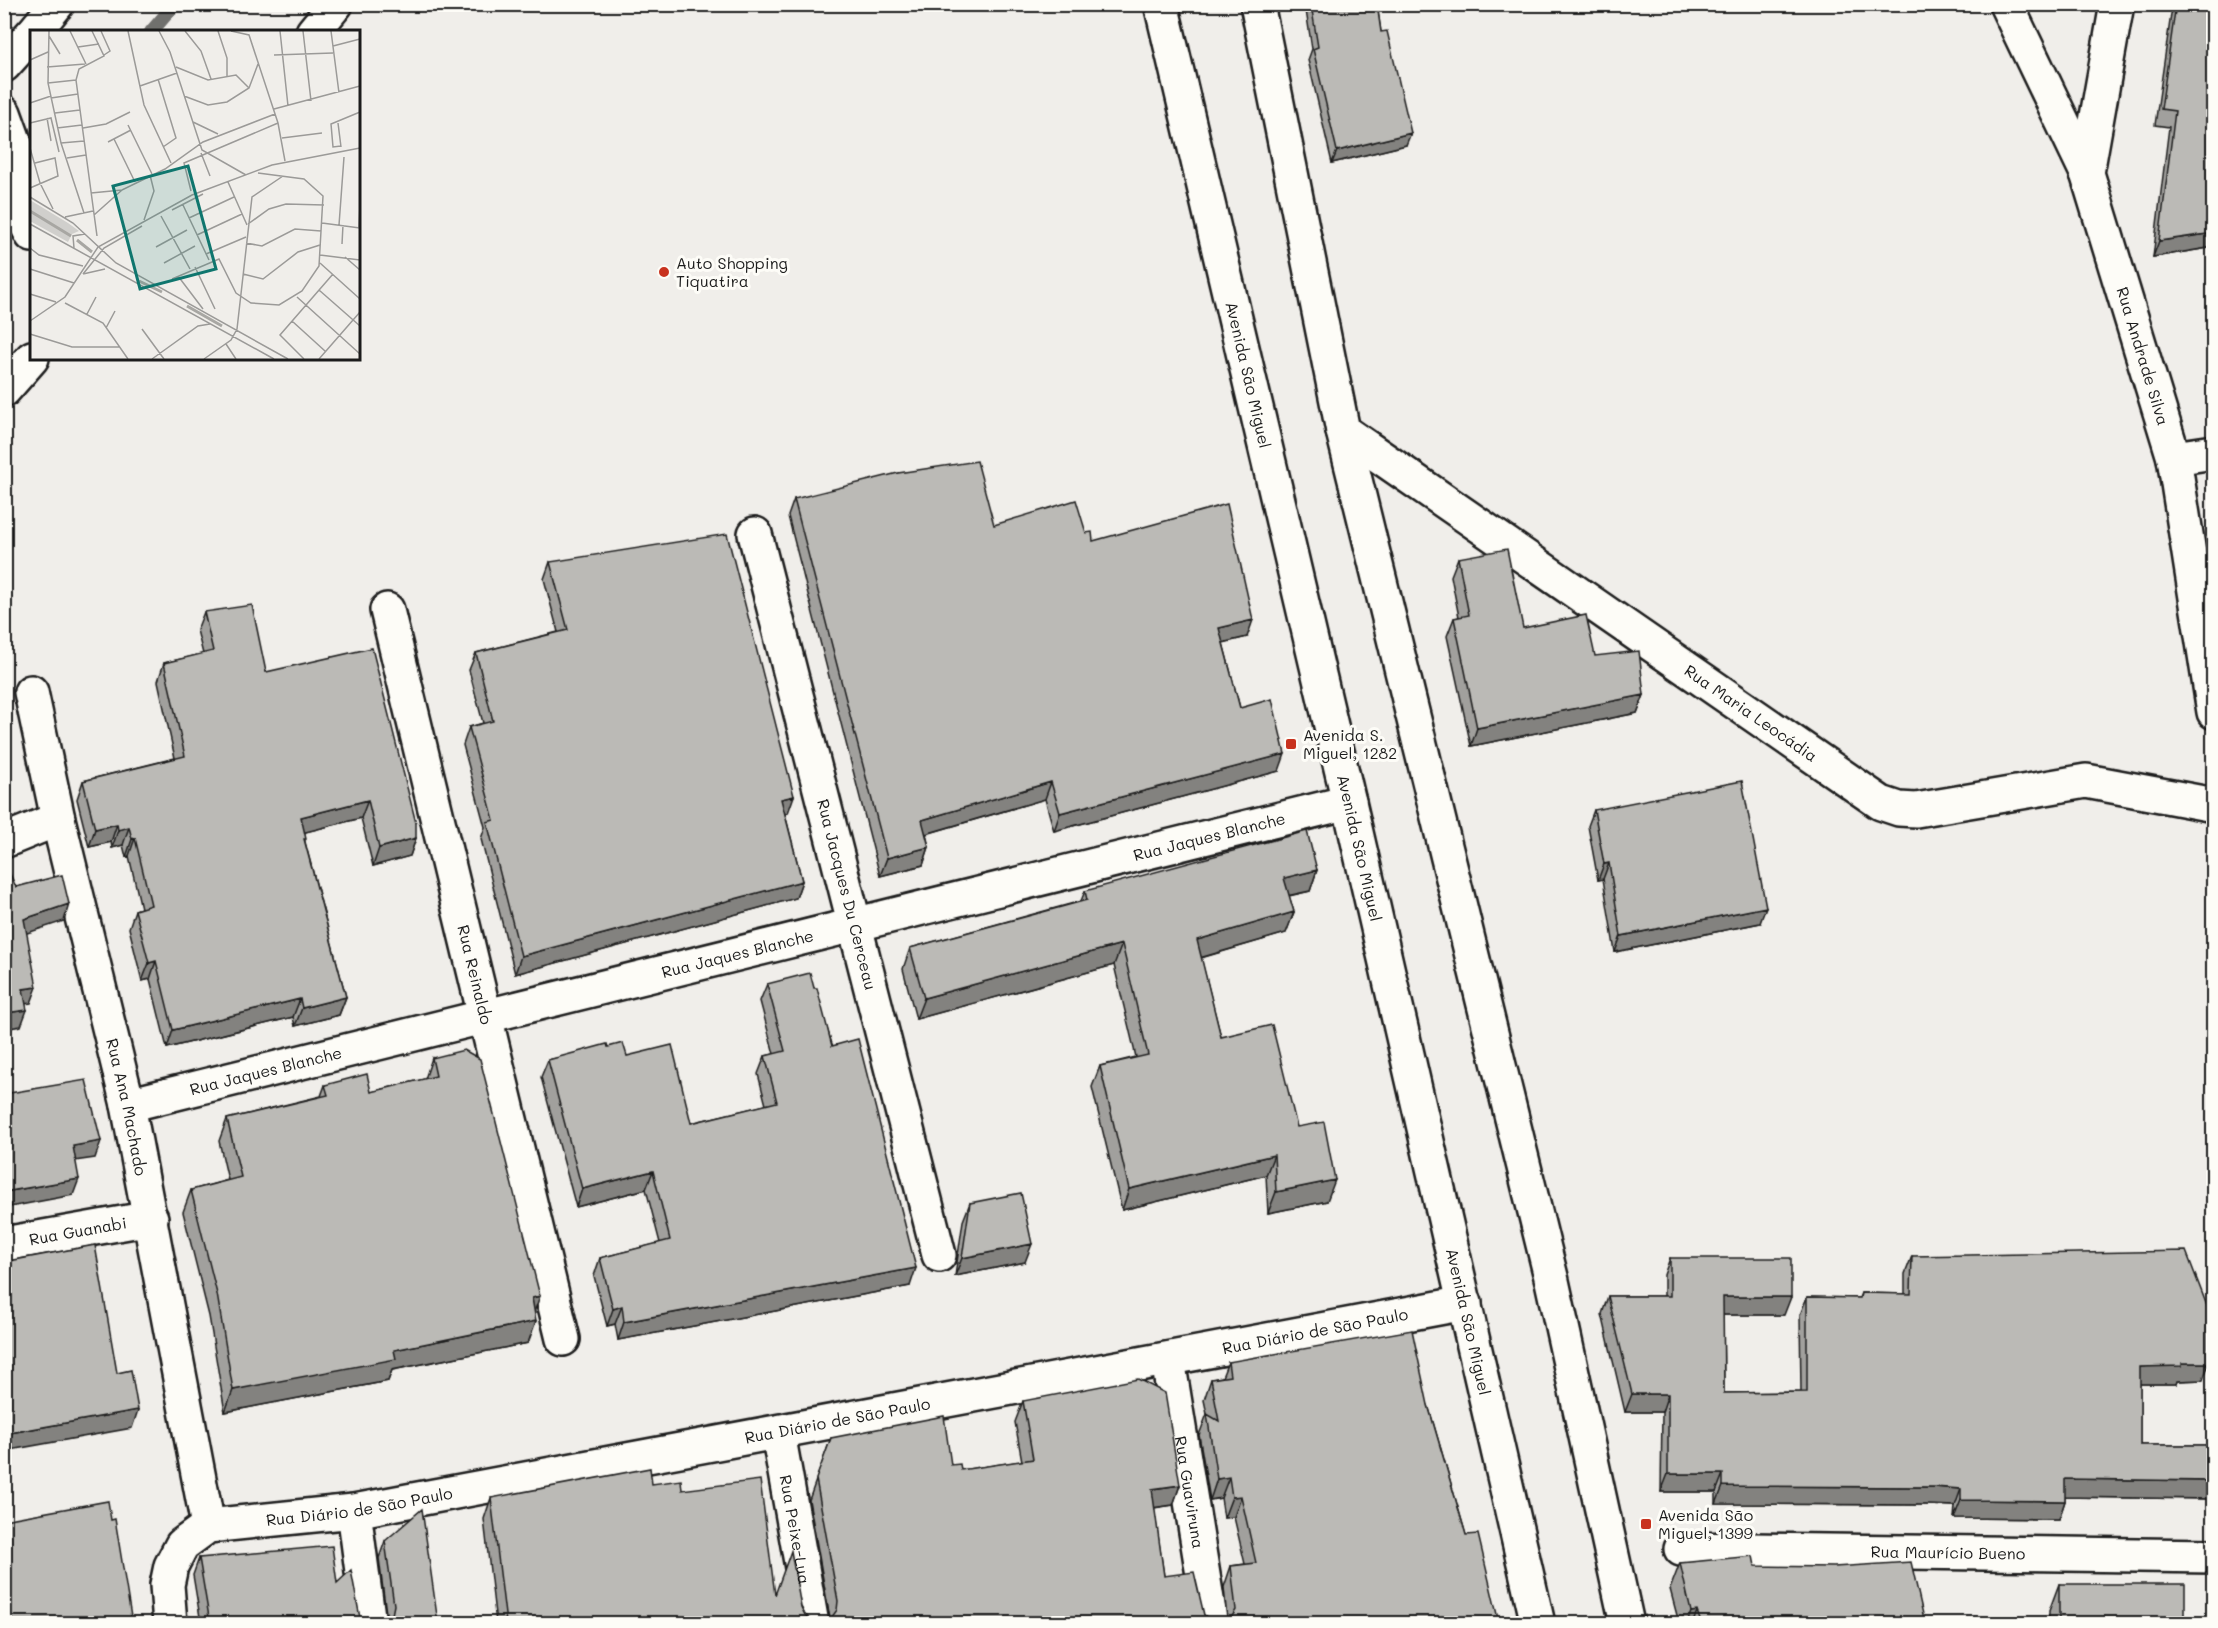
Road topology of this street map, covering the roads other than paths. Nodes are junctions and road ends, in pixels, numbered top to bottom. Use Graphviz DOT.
graph roads {
  1 [pos="57,4"];
  2 [pos="336,4"];
  3 [pos="1161,4"];
  4 [pos="1257,4"];
  5 [pos="2006,4"];
  6 [pos="2117,4"];
  7 [pos="35,30"];
  8 [pos="315,30"];
  9 [pos="30,36"];
  10 [pos="4,65"];
  11 [pos="4,114"];
  12 [pos="2087,173"];
  13 [pos="22,208"];
  14 [pos="30,360"];
  15 [pos="4,390"];
  16 [pos="1343,431"];
  17 [pos="2214,452"];
  18 [pos="2174,458"];
  19 [pos="755,534"];
  20 [pos="387,610"];
  21 [pos="31,692"];
  22 [pos="2214,712"];
  23 [pos="1349,802"];
  24 [pos="2201,802"];
  25 [pos="58,819"];
  26 [pos="4,841"];
  27 [pos="854,924"];
  28 [pos="485,1016"];
  29 [pos="128,1105"];
  30 [pos="151,1218"];
  31 [pos="4,1244"];
  32 [pos="939,1255"];
  33 [pos="1465,1303"];
  34 [pos="563,1339"];
  35 [pos="1168,1360"];
  36 [pos="778,1433"];
  37 [pos="354,1511"];
  38 [pos="208,1526"];
  39 [pos="1681,1549"];
  40 [pos="2214,1556"];
  41 [pos="170,1623"];
  42 [pos="369,1623"];
  43 [pos="813,1623"];
  44 [pos="1211,1623"];
  45 [pos="1538,1623"];
  46 [pos="1627,1623"];
  1 -- 7 [label="street"];
  2 -- 8 [label="street"];
  3 -- 23 [label="street, Avenida São Miguel"];
  4 -- 16 [label="street"];
  5 -- 12 [label="street"];
  6 -- 12 [label="street, Rua Andrade Silva"];
  9 -- 10 [label="street"];
  11 -- 13 [label="street"];
  12 -- 18 [label="street, Rua Andrade Silva"];
  14 -- 15 [label="street"];
  16 -- 24 [label="street, Rua Maria Leocádia"];
  16 -- 46 [label="street"];
  17 -- 18 [label="street"];
  18 -- 22 [label="street, Rua Andrade Silva"];
  19 -- 27 [label="street, Rua Jacques Du Cerceau"];
  20 -- 28 [label="street, Rua Reinaldo"];
  21 -- 25 [label="street, Rua Ana Machado"];
  23 -- 27 [label="street, Rua Jaques Blanche"];
  23 -- 33 [label="street, Avenida São Miguel"];
  25 -- 26 [label="street"];
  25 -- 29 [label="street, Rua Ana Machado"];
  27 -- 28 [label="street, Rua Jaques Blanche"];
  27 -- 32 [label="street, Rua Jacques Du Cerceau"];
  28 -- 29 [label="street, Rua Jaques Blanche"];
  28 -- 34 [label="street, Rua Reinaldo"];
  29 -- 30 [label="street, Rua Ana Machado"];
  30 -- 31 [label="street, Rua Guanabi"];
  30 -- 38 [label="street, Rua Ana Machado"];
  33 -- 35 [label="street, Rua Diário de São Paulo"];
  33 -- 45 [label="street, Avenida São Miguel"];
  35 -- 36 [label="street, Rua Diário de São Paulo"];
  35 -- 44 [label="street, Rua Guaviruna"];
  36 -- 37 [label="street, Rua Diário de São Paulo"];
  36 -- 43 [label="street, Rua Peixe-Lua"];
  37 -- 38 [label="street, Rua Diário de São Paulo"];
  37 -- 42 [label="street"];
  38 -- 41 [label="street"];
  39 -- 40 [label="street, Rua Maurício Bueno"];
}
